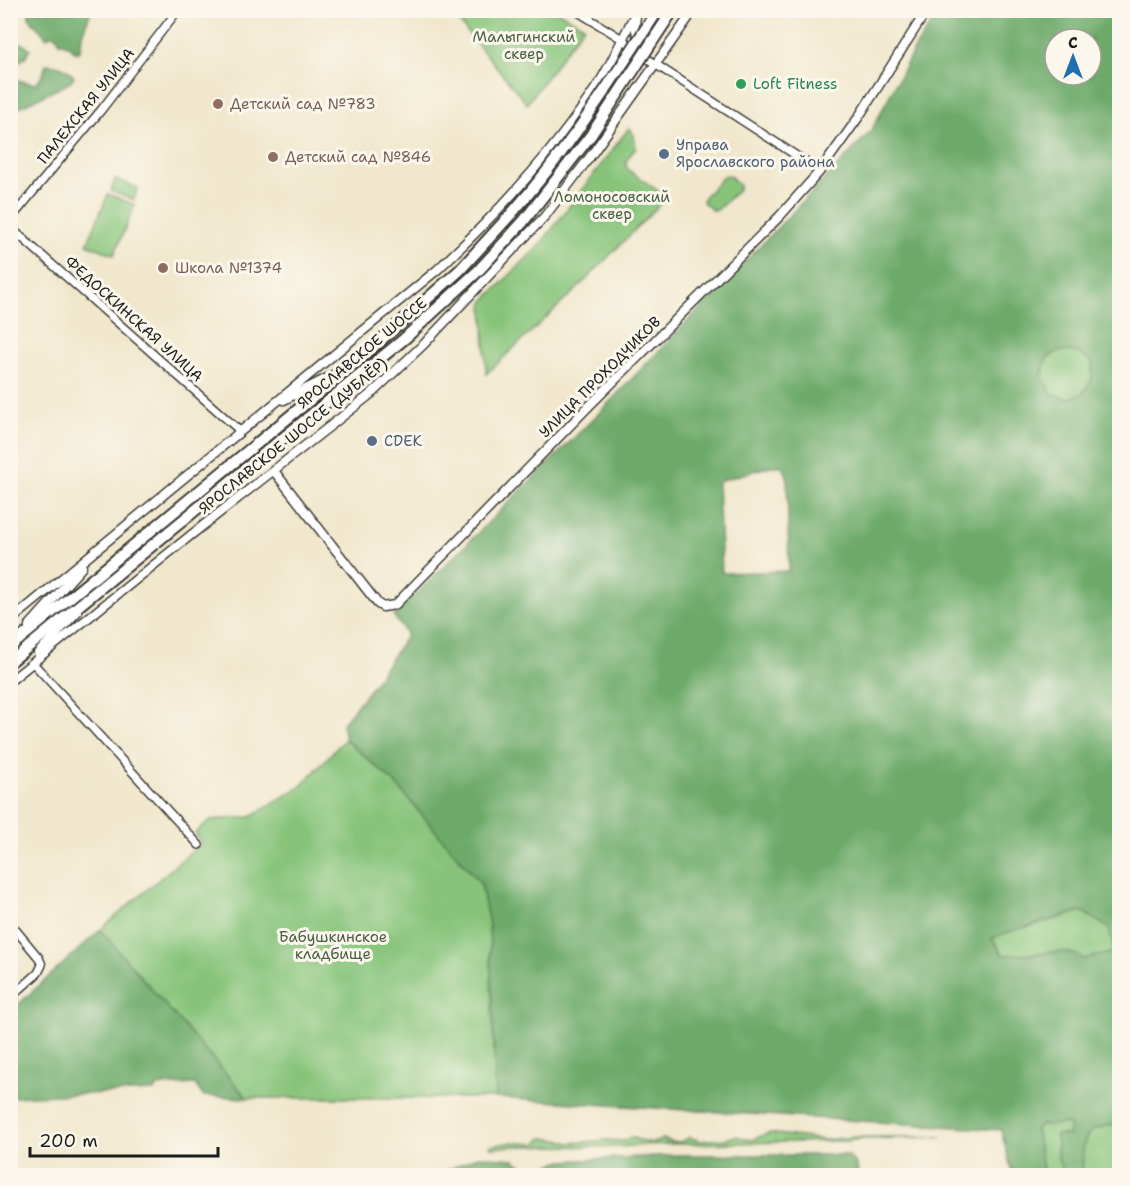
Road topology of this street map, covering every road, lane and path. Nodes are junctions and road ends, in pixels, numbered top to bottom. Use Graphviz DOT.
graph roads {
  1 [pos="178,10"];
  2 [pos="575,10"];
  3 [pos="637,10"];
  4 [pos="658,10"];
  5 [pos="673,10"];
  6 [pos="694,10"];
  7 [pos="927,10"];
  8 [pos="622,39"];
  9 [pos="652,61"];
  10 [pos="601,79"];
  11 [pos="631,99"];
  12 [pos="820,171"];
  13 [pos="10,215"];
  14 [pos="10,227"];
  15 [pos="357,361"];
  16 [pos="272,405"];
  17 [pos="240,431"];
  18 [pos="274,471"];
  19 [pos="94,552"];
  20 [pos="89,597"];
  21 [pos="10,621"];
  22 [pos="12,645"];
  23 [pos="10,662"];
  24 [pos="33,663"];
  25 [pos="14,678"];
  26 [pos="199,845"];
  27 [pos="10,923"];
  28 [pos="10,998"];
  1 -- 13 [label="street, ПАЛЕХСКАЯ УЛИЦА"];
  2 -- 8 [label="street"];
  3 -- 8 [label="street"];
  3 -- 9 [label="street"];
  4 -- 15 [label="main road, ЯРОСЛАВСКОЕ ШОССЕ, bridge"];
  5 -- 20 [label="main road, ЯРОСЛАВСКОЕ ШОССЕ, bridge"];
  6 -- 9 [label="street, ЯРОСЛАВСКОЕ ШОССЕ (ДУБЛЁР)"];
  7 -- 12 [label="street, УЛИЦА ПРОХОДЧИКОВ"];
  8 -- 9 [label="street"];
  8 -- 10 [label="street"];
  9 -- 11 [label="street, ЯРОСЛАВСКОЕ ШОССЕ (ДУБЛЁР)"];
  9 -- 12 [label="street"];
  10 -- 11 [label="street"];
  10 -- 16 [label="street"];
  11 -- 18 [label="street, ЯРОСЛАВСКОЕ ШОССЕ (ДУБЛЁР)"];
  12 -- 18 [label="street, УЛИЦА ПРОХОДЧИКОВ"];
  14 -- 17 [label="street, ФЕДОСКИНСКАЯ УЛИЦА"];
  15 -- 16 [label="street"];
  15 -- 22 [label="main road, ЯРОСЛАВСКОЕ ШОССЕ"];
  16 -- 17 [label="street"];
  17 -- 19 [label="street"];
  18 -- 24 [label="street, ЯРОСЛАВСКОЕ ШОССЕ (ДУБЛЁР)"];
  19 -- 21 [label="street"];
  19 -- 22 [label="street"];
  20 -- 23 [label="main road, ЯРОСЛАВСКОЕ ШОССЕ"];
  20 -- 25 [label="street"];
  24 -- 25 [label="street, ЯРОСЛАВСКОЕ ШОССЕ (ДУБЛЁР)"];
  24 -- 26 [label="street"];
  27 -- 28 [label="street"];
}
